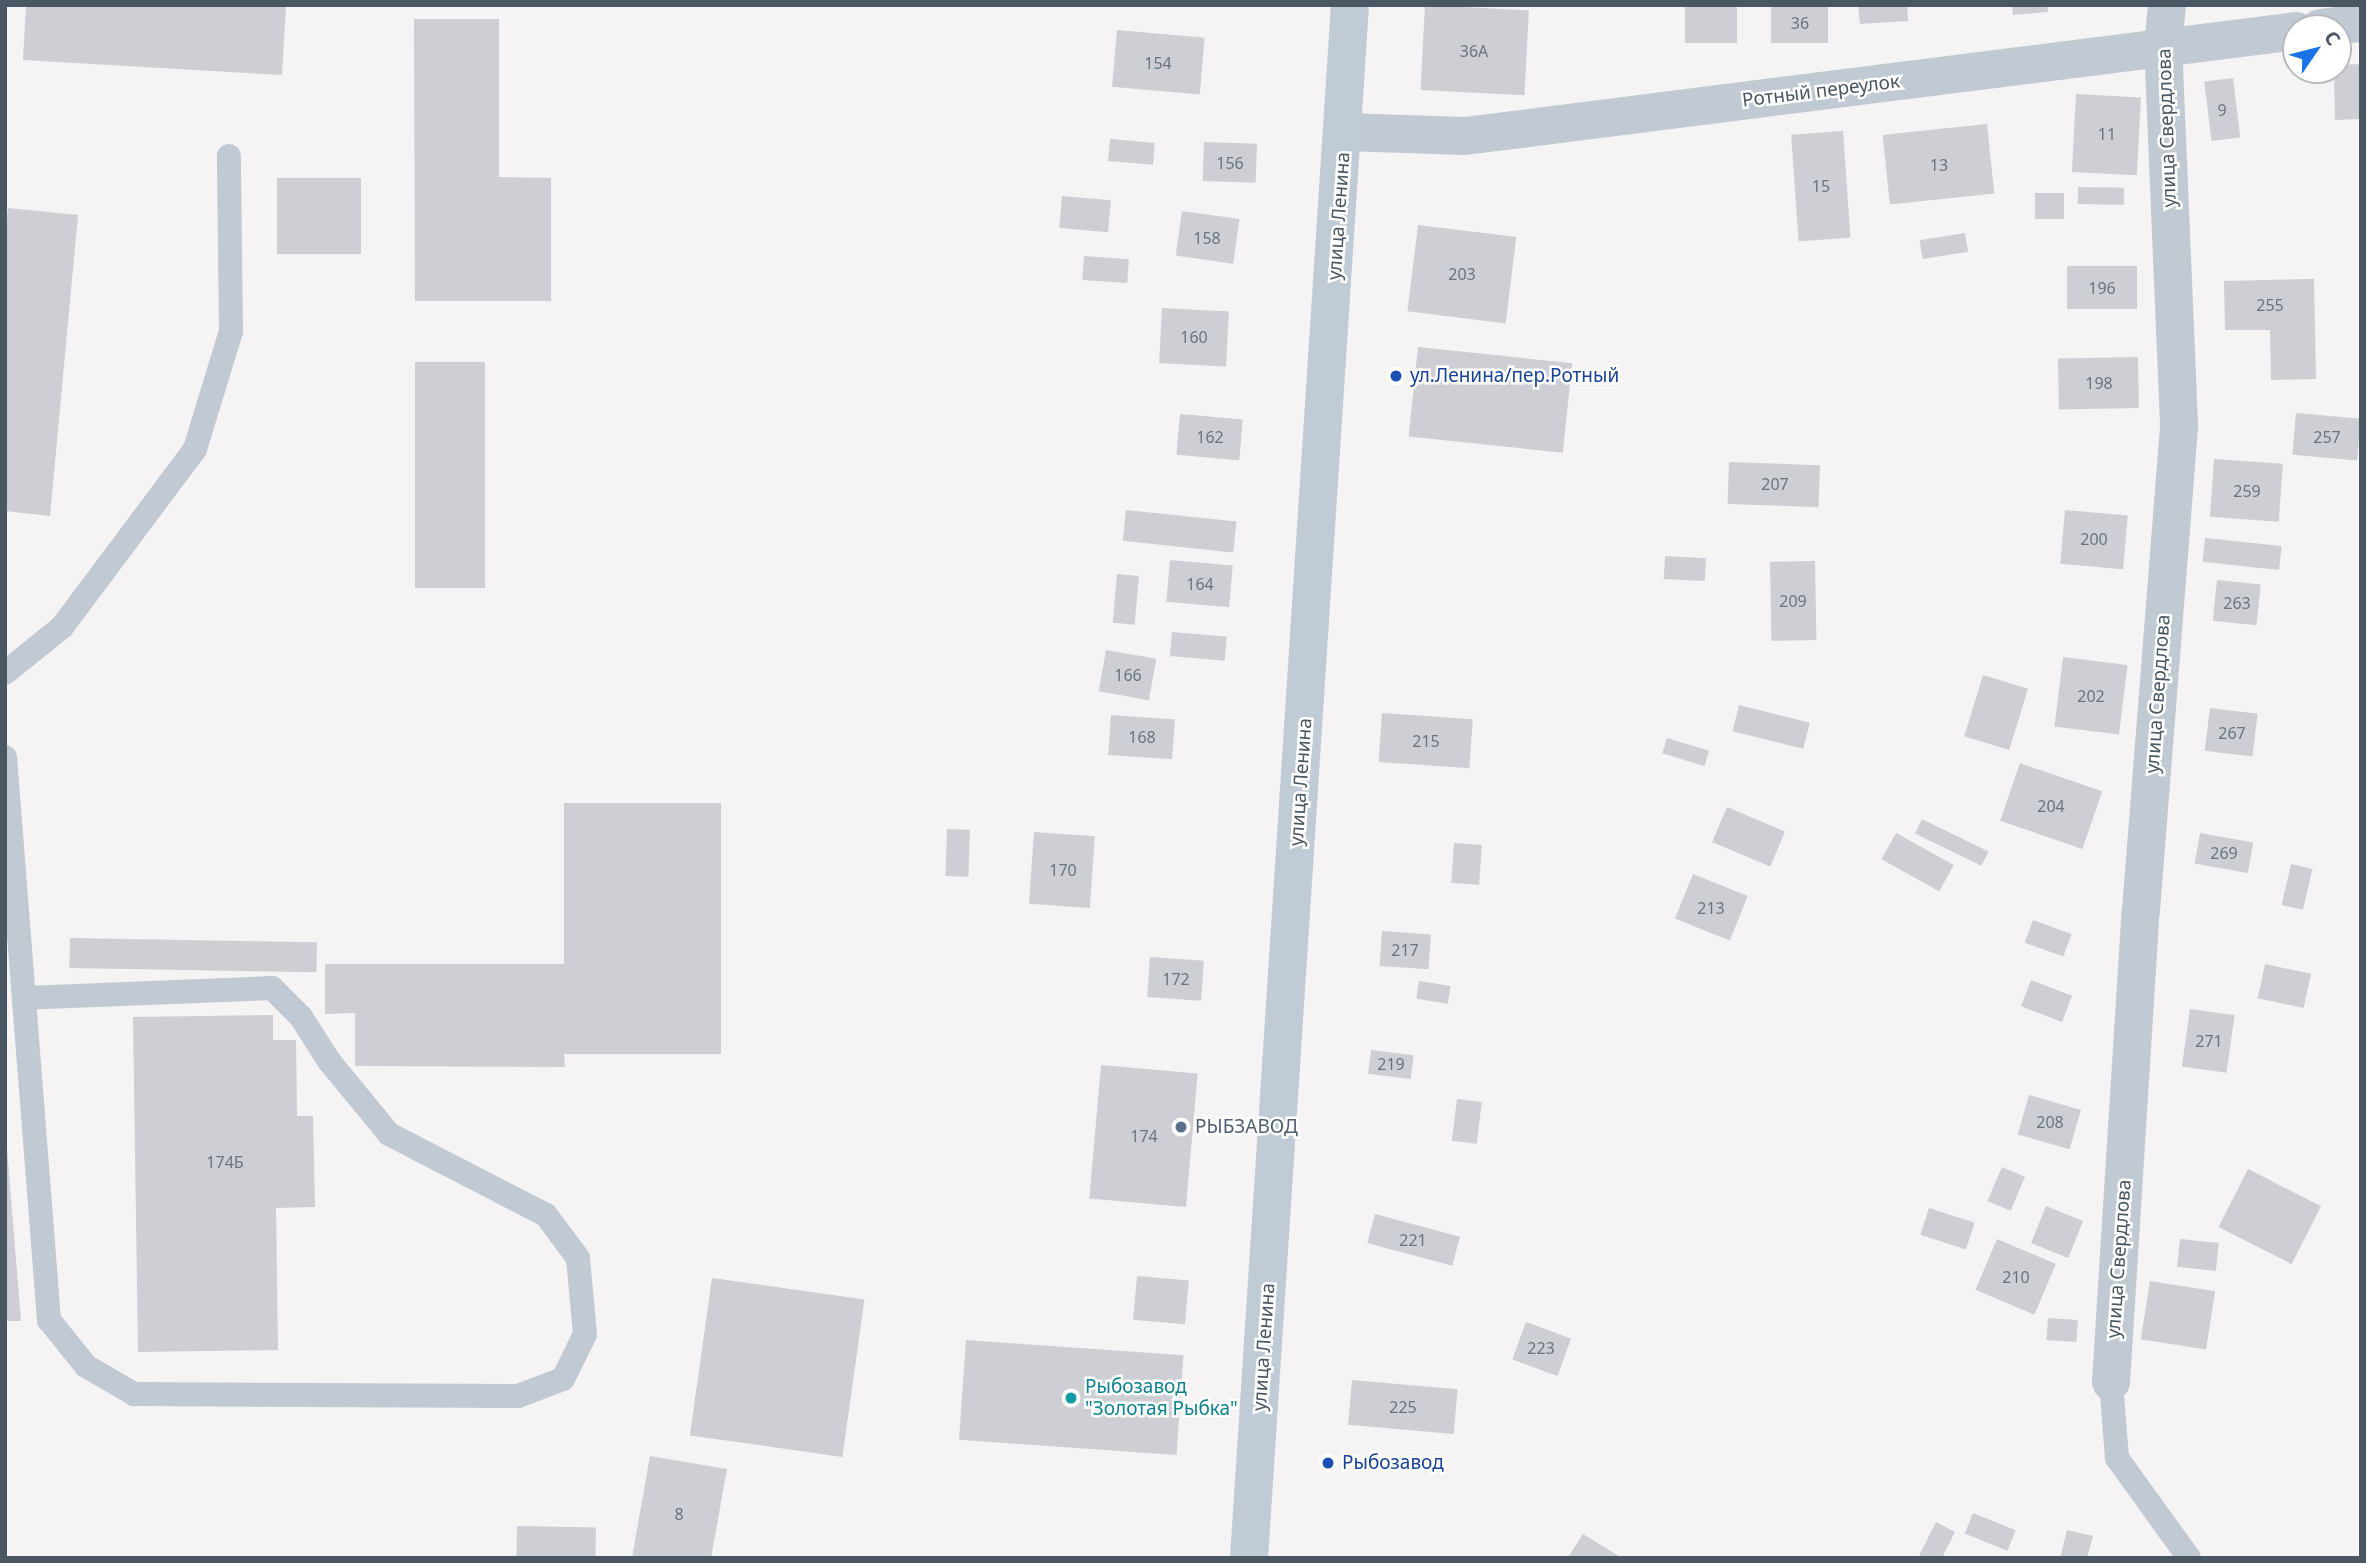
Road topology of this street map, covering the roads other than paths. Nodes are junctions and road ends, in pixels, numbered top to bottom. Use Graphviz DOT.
graph roads {
  1 [pos="1350,5"];
  2 [pos="2166,5"];
  3 [pos="2282,33"];
  4 [pos="2163,47"];
  5 [pos="1345,132"];
  6 [pos="229,156"];
  7 [pos="5,673"];
  8 [pos="5,757"];
  9 [pos="26,998"];
  10 [pos="2111,1382"];
  11 [pos="1250,1558"];
  12 [pos="2189,1558"];
  1 -- 5 [label="main road, улица Ленина"];
  2 -- 4 [label="street, улица Свердлова"];
  3 -- 4 [label="street, Ротный переулок"];
  4 -- 5 [label="street, Ротный переулок"];
  4 -- 10 [label="street, улица Свердлова"];
  5 -- 11 [label="main road, улица Ленина"];
  6 -- 7 [label="lane"];
  8 -- 9 [label="lane"];
  9 -- 9 [label="lane"];
  10 -- 12 [label="lane"];
}
